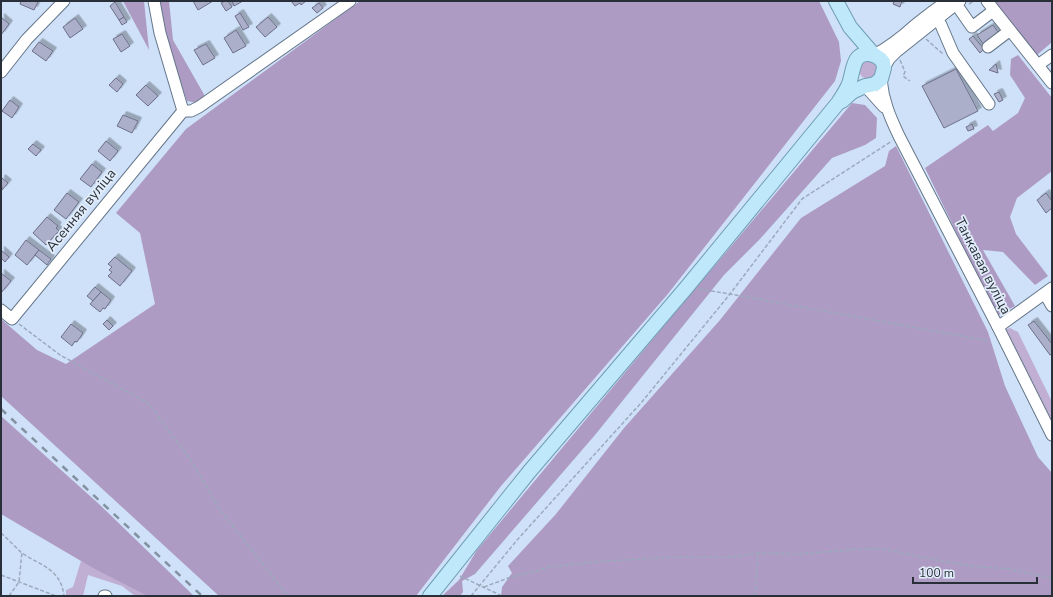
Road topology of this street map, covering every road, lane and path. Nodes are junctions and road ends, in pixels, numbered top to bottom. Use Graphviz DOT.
graph roads {
  1 [pos="64,1"];
  2 [pos="154,1"];
  3 [pos="350,1"];
  4 [pos="836,1"];
  5 [pos="987,1"];
  6 [pos="954,2"];
  7 [pos="934,16"];
  8 [pos="915,25"];
  9 [pos="850,27"];
  10 [pos="923,37"];
  11 [pos="862,41"];
  12 [pos="988,47"];
  13 [pos="1052,54"];
  14 [pos="874,55"];
  15 [pos="945,57"];
  16 [pos="1038,65"];
  17 [pos="852,68"];
  18 [pos="1,72"];
  19 [pos="883,73"];
  20 [pos="1052,83"];
  21 [pos="865,86"];
  22 [pos="838,103"];
  23 [pos="989,104"];
  24 [pos="887,110"];
  25 [pos="183,111"];
  26 [pos="899,136"];
  27 [pos="686,288"];
  28 [pos="1048,291"];
  29 [pos="730,294"];
  30 [pos="1052,306"];
  31 [pos="1,310"];
  32 [pos="12,319"];
  33 [pos="998,327"];
  34 [pos="989,341"];
  35 [pos="1051,432"];
  36 [pos="1,533"];
  37 [pos="22,552"];
  38 [pos="758,553"];
  39 [pos="450,570"];
  40 [pos="1,575"];
  41 [pos="1052,578"];
  42 [pos="19,582"];
  43 [pos="480,585"];
  44 [pos="484,587"];
  45 [pos="9,596"];
  46 [pos="56,596"];
  47 [pos="64,596"];
  48 [pos="288,596"];
  49 [pos="430,596"];
  50 [pos="471,596"];
  51 [pos="502,596"];
  52 [pos="755,596"];
  1 -- 18 [label="street"];
  2 -- 25 [label="street"];
  3 -- 25 [label="street"];
  4 -- 9 [label="main road"];
  5 -- 16 [label="street"];
  6 -- 7 [label="street"];
  6 -- 12 [label="street"];
  7 -- 8 [label="street"];
  7 -- 19 [label="street"];
  7 -- 23 [label="street"];
  8 -- 11 [label="street"];
  8 -- 14 [label="street"];
  9 -- 11 [label="main road"];
  9 -- 17 [label="main road"];
  10 -- 15 [label="path"];
  11 -- 14 [label="main road"];
  13 -- 16 [label="street"];
  14 -- 17 [label="main road"];
  14 -- 19 [label="main road"];
  16 -- 20 [label="street"];
  17 -- 21 [label="main road"];
  17 -- 22 [label="main road"];
  19 -- 21 [label="main road"];
  19 -- 24 [label="street, Танкавая вуліца"];
  21 -- 22 [label="main road"];
  21 -- 24 [label="street, Танкавая вуліца"];
  22 -- 27 [label="main road"];
  24 -- 26 [label="street, Танкавая вуліца"];
  25 -- 32 [label="street, Асенняя вуліца"];
  26 -- 29 [label="path"];
  26 -- 33 [label="street, Танкавая вуліца"];
  27 -- 29 [label="path"];
  27 -- 39 [label="main road"];
  28 -- 30 [label="street"];
  28 -- 33 [label="street"];
  29 -- 34 [label="path"];
  29 -- 43 [label="path"];
  31 -- 32 [label="street"];
  32 -- 48 [label="path"];
  33 -- 35 [label="street, Танкавая вуліца"];
  36 -- 37 [label="path"];
  37 -- 42 [label="path"];
  37 -- 47 [label="path"];
  38 -- 41 [label="path"];
  38 -- 44 [label="path"];
  38 -- 52 [label="path"];
  39 -- 43 [label="path"];
  39 -- 49 [label="main road"];
  40 -- 42 [label="path"];
  42 -- 45 [label="path"];
  42 -- 46 [label="path"];
  43 -- 44 [label="path"];
  43 -- 50 [label="path"];
  44 -- 51 [label="path"];
}
